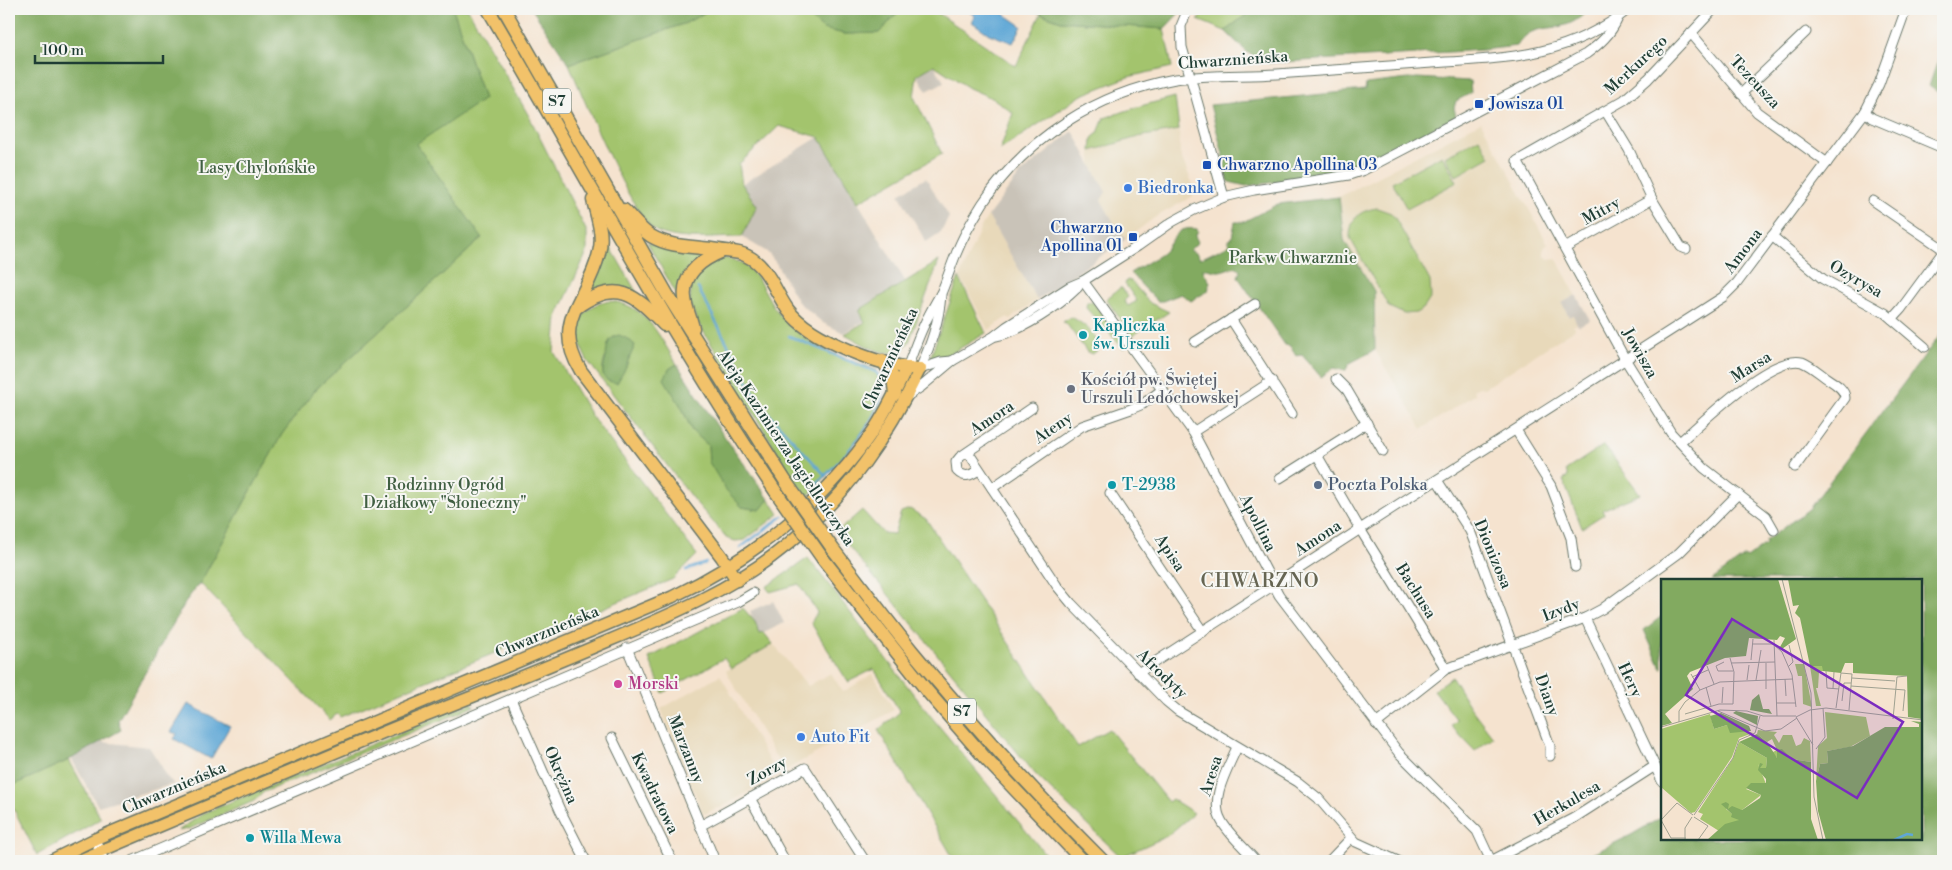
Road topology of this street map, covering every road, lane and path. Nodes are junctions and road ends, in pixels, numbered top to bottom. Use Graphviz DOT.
graph roads {
  1 [pos="488,9"];
  2 [pos="504,9"];
  3 [pos="1188,9"];
  4 [pos="1629,9"];
  5 [pos="1714,9"];
  6 [pos="1906,9"];
  7 [pos="1618,18"];
  8 [pos="1806,32"];
  9 [pos="1691,33"];
  10 [pos="1191,77"];
  11 [pos="1741,94"];
  12 [pos="1606,112"];
  13 [pos="1865,112"];
  14 [pos="1943,148"];
  15 [pos="1517,161"];
  16 [pos="1827,163"];
  17 [pos="590,186"];
  18 [pos="609,193"];
  19 [pos="1224,197"];
  20 [pos="1652,199"];
  21 [pos="1873,201"];
  22 [pos="1772,236"];
  23 [pos="1565,248"];
  24 [pos="1686,249"];
  25 [pos="1943,250"];
  26 [pos="724,251"];
  27 [pos="1084,281"];
  28 [pos="942,292"];
  29 [pos="1255,304"];
  30 [pos="577,307"];
  31 [pos="1892,319"];
  32 [pos="1231,320"];
  33 [pos="680,342"];
  34 [pos="1195,342"];
  35 [pos="697,343"];
  36 [pos="1925,347"];
  37 [pos="1625,359"];
  38 [pos="883,361"];
  39 [pos="952,361"];
  40 [pos="913,368"];
  41 [pos="1336,379"];
  42 [pos="1272,381"];
  43 [pos="1163,389"];
  44 [pos="901,395"];
  45 [pos="1032,408"];
  46 [pos="1292,414"];
  47 [pos="1367,423"];
  48 [pos="1516,430"];
  49 [pos="1193,432"];
  50 [pos="1680,442"];
  51 [pos="1383,450"];
  52 [pos="968,452"];
  53 [pos="1317,455"];
  54 [pos="1795,467"];
  55 [pos="979,470"];
  56 [pos="1280,478"];
  57 [pos="1437,480"];
  58 [pos="992,488"];
  59 [pos="1110,492"];
  60 [pos="1738,494"];
  61 [pos="1360,529"];
  62 [pos="1774,530"];
  63 [pos="729,567"];
  64 [pos="1575,567"];
  65 [pos="737,580"];
  66 [pos="1273,586"];
  67 [pos="753,593"];
  68 [pos="1585,618"];
  69 [pos="1203,632"];
  70 [pos="1513,644"];
  71 [pos="628,648"];
  72 [pos="1446,669"];
  73 [pos="1138,673"];
  74 [pos="511,699"];
  75 [pos="1376,724"];
  76 [pos="612,738"];
  77 [pos="1237,747"];
  78 [pos="1550,756"];
  79 [pos="1655,766"];
  80 [pos="1661,779"];
  81 [pos="750,798"];
  82 [pos="700,826"];
  83 [pos="1351,838"];
  84 [pos="95,839"];
  85 [pos="102,856"];
  86 [pos="50,861"];
  87 [pos="78,861"];
  88 [pos="132,861"];
  89 [pos="586,861"];
  90 [pos="672,861"];
  91 [pos="715,861"];
  92 [pos="785,861"];
  93 [pos="865,861"];
  94 [pos="1083,861"];
  95 [pos="1103,861"];
  96 [pos="1256,861"];
  97 [pos="1329,861"];
  98 [pos="1398,861"];
  99 [pos="1491,861"];
  1 -- 17 [label="highway, Aleja Kazimierza Jagiellończyka / S7"];
  2 -- 18 [label="highway, Aleja Kazimierza Jagiellończyka / S7"];
  3 -- 10 [label="street"];
  4 -- 7 [label="street, Chwarznieńska"];
  5 -- 9 [label="street, Merkurego"];
  6 -- 13 [label="street, Amona"];
  7 -- 10 [label="street, Chwarznieńska"];
  7 -- 19 [label="street, Chwarznieńska"];
  8 -- 11 [label="street"];
  9 -- 11 [label="street, Tezeusza"];
  9 -- 12 [label="street, Merkurego"];
  10 -- 19 [label="street"];
  10 -- 28 [label="street, Chwarznieńska"];
  11 -- 16 [label="street, Tezeusza"];
  12 -- 15 [label="street, Merkurego"];
  12 -- 20 [label="street"];
  13 -- 14 [label="street"];
  13 -- 16 [label="street, Amona"];
  15 -- 23 [label="street, Jowisza"];
  16 -- 22 [label="street, Amona"];
  17 -- 30 [label="highway"];
  17 -- 33 [label="highway, Aleja Kazimierza Jagiellończyka / S7"];
  18 -- 26 [label="highway"];
  18 -- 35 [label="highway, Aleja Kazimierza Jagiellończyka / S7"];
  19 -- 27 [label="street, Chwarznieńska"];
  20 -- 23 [label="street, Mitry"];
  20 -- 24 [label="street"];
  21 -- 25 [label="street"];
  22 -- 31 [label="street, Ozyrysa"];
  22 -- 37 [label="street, Amona"];
  23 -- 37 [label="street, Jowisza"];
  25 -- 31 [label="street"];
  26 -- 35 [label="highway"];
  26 -- 38 [label="highway"];
  27 -- 39 [label="street, Chwarznieńska"];
  27 -- 43 [label="street, Apollina"];
  28 -- 40 [label="street, Chwarznieńska"];
  28 -- 40 [label="street, Chwarznieńska"];
  29 -- 32 [label="street"];
  30 -- 33 [label="highway"];
  30 -- 63 [label="highway"];
  31 -- 36 [label="street, Ozyrysa"];
  32 -- 34 [label="street"];
  32 -- 42 [label="street"];
  33 -- 94 [label="highway, Aleja Kazimierza Jagiellończyka / S7, bridge"];
  35 -- 95 [label="highway, Aleja Kazimierza Jagiellończyka / S7, bridge"];
  37 -- 48 [label="street, Amona"];
  37 -- 50 [label="street, Jowisza"];
  38 -- 40 [label="highway"];
  38 -- 44 [label="highway"];
  39 -- 40 [label="street, Chwarznieńska"];
  39 -- 44 [label="street, Chwarznieńska"];
  40 -- 44 [label="main road, Chwarznieńska"];
  41 -- 47 [label="street"];
  42 -- 46 [label="street"];
  42 -- 49 [label="street"];
  43 -- 49 [label="street, Apollina"];
  43 -- 58 [label="street, Ateny"];
  44 -- 63 [label="main road, Chwarznieńska"];
  44 -- 65 [label="main road, Chwarznieńska"];
  45 -- 52 [label="street, Amora"];
  47 -- 51 [label="street"];
  47 -- 53 [label="street"];
  48 -- 57 [label="street, Amona"];
  48 -- 64 [label="street"];
  49 -- 66 [label="street, Apollina"];
  50 -- 54 [label="street, Marsa"];
  50 -- 60 [label="street, Jowisza"];
  52 -- 55 [label="street, Afrodyty"];
  52 -- 55 [label="street"];
  53 -- 56 [label="street"];
  53 -- 61 [label="street, Bachusa"];
  55 -- 58 [label="street, Afrodyty"];
  57 -- 61 [label="street, Amona"];
  57 -- 70 [label="street, Dionizosa"];
  58 -- 73 [label="street, Afrodyty"];
  59 -- 69 [label="street, Apisa"];
  60 -- 62 [label="street, Jowisza"];
  60 -- 68 [label="street, Izydy"];
  61 -- 66 [label="street, Amona"];
  61 -- 72 [label="street, Bachusa"];
  63 -- 65 [label="highway"];
  63 -- 84 [label="main road, Chwarznieńska"];
  65 -- 85 [label="main road, Chwarznieńska"];
  66 -- 69 [label="street, Amona"];
  66 -- 75 [label="street, Apollina"];
  67 -- 71 [label="street"];
  68 -- 70 [label="street, Izydy"];
  68 -- 79 [label="street, Hery"];
  69 -- 73 [label="street, Amona"];
  70 -- 72 [label="street, Izydy"];
  70 -- 78 [label="street, Diany"];
  71 -- 74 [label="street"];
  71 -- 82 [label="street, Marzanny"];
  72 -- 75 [label="street, Izydy"];
  73 -- 77 [label="street, Afrodyty"];
  74 -- 88 [label="street"];
  74 -- 89 [label="street, Okrężna"];
  75 -- 99 [label="street, Apollina"];
  76 -- 90 [label="street, Kwadratowa"];
  77 -- 83 [label="street, Afrodyty"];
  77 -- 96 [label="street, Aresa"];
  79 -- 80 [label="street, Hery"];
  79 -- 99 [label="street, Herkulesa"];
  81 -- 82 [label="street, Zorzy"];
  81 -- 92 [label="street"];
  81 -- 93 [label="street, Zorzy"];
  82 -- 91 [label="street, Marzanny"];
  83 -- 97 [label="street"];
  83 -- 98 [label="street, Afrodyty"];
  84 -- 85 [label="street"];
  84 -- 86 [label="main road, Chwarznieńska"];
  85 -- 87 [label="main road, Chwarznieńska"];
}
